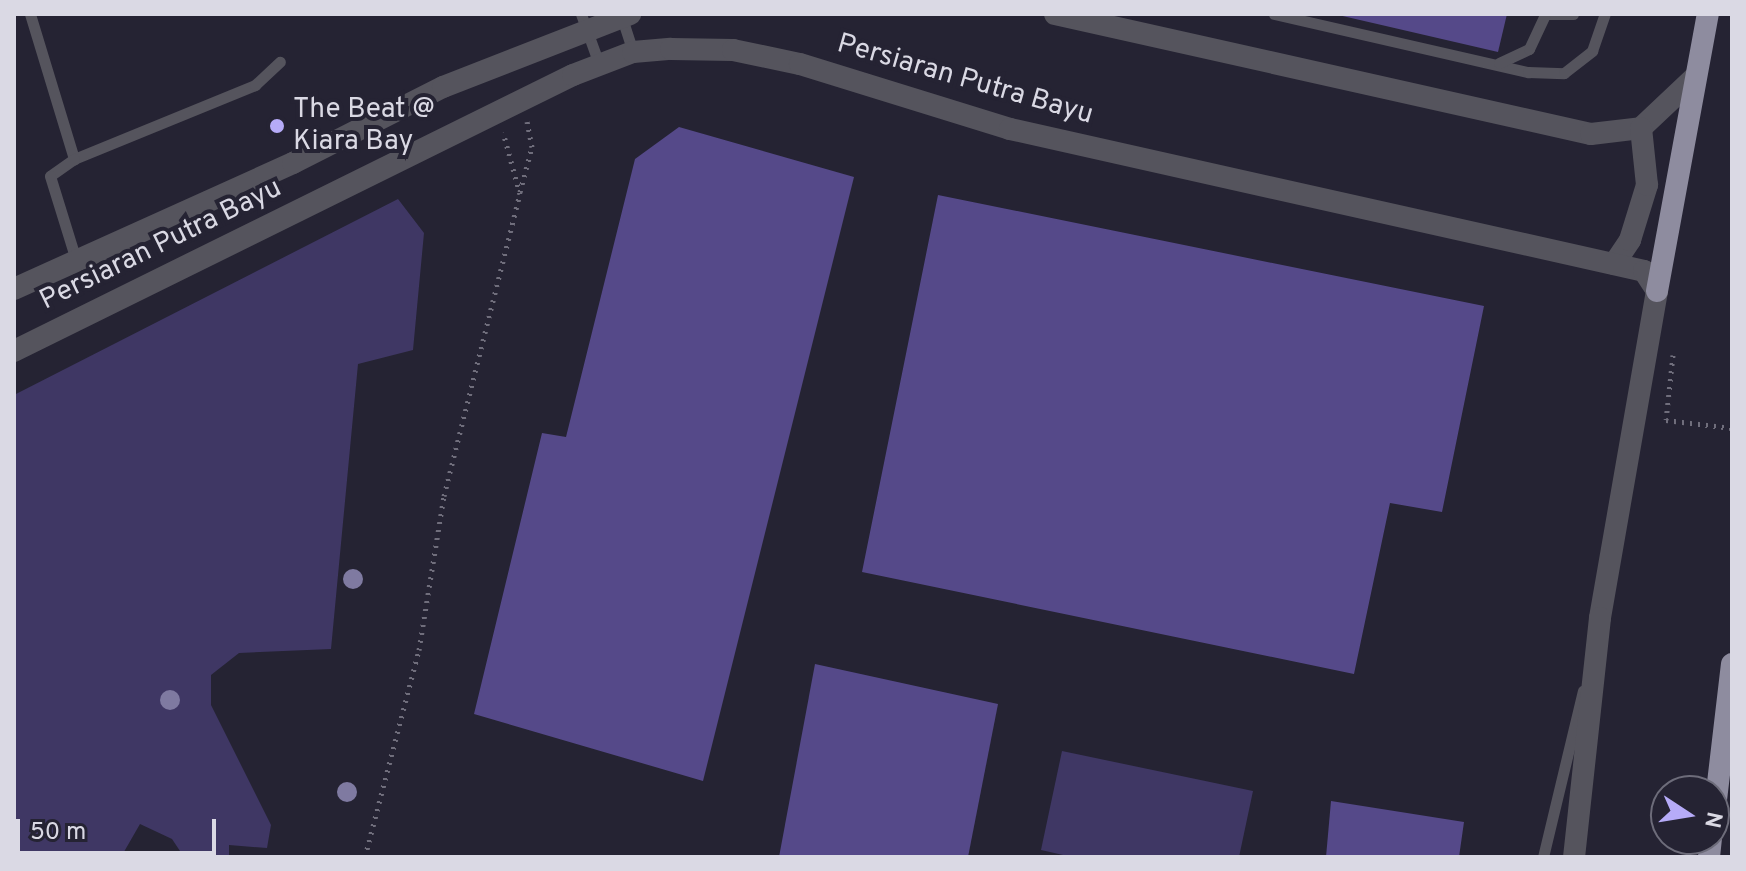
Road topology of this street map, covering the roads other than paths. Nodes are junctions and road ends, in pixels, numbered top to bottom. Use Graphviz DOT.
graph roads {
  1 [pos="30,14"];
  2 [pos="624,14"];
  3 [pos="1055,14"];
  4 [pos="1274,14"];
  5 [pos="1547,14"];
  6 [pos="1573,14"];
  7 [pos="1605,14"];
  8 [pos="1708,14"];
  9 [pos="1096,18"];
  10 [pos="584,21"];
  11 [pos="633,52"];
  12 [pos="280,62"];
  13 [pos="599,64"];
  14 [pos="1494,64"];
  15 [pos="1695,77"];
  16 [pos="1641,128"];
  17 [pos="74,159"];
  18 [pos="76,260"];
  19 [pos="1614,264"];
  20 [pos="14,289"];
  21 [pos="1657,291"];
  22 [pos="14,351"];
  23 [pos="1600,618"];
  24 [pos="1732,664"];
  25 [pos="1719,775"];
  26 [pos="1543,857"];
  27 [pos="1574,857"];
  1 -- 17 [label="lane"];
  2 -- 10 [label="street, Persiaran Putra Bayu"];
  2 -- 11 [label="lane"];
  3 -- 9 [label="street"];
  4 -- 14 [label="lane"];
  5 -- 6 [label="lane"];
  5 -- 14 [label="lane"];
  7 -- 14 [label="lane"];
  8 -- 15 [label="highway"];
  9 -- 16 [label="street"];
  10 -- 13 [label="lane"];
  10 -- 18 [label="street, Persiaran Putra Bayu"];
  11 -- 13 [label="street, Persiaran Putra Bayu"];
  11 -- 19 [label="street, Persiaran Putra Bayu"];
  12 -- 17 [label="lane"];
  13 -- 22 [label="street, Persiaran Putra Bayu"];
  15 -- 16 [label="street"];
  15 -- 21 [label="highway"];
  16 -- 19 [label="street"];
  17 -- 18 [label="lane"];
  18 -- 20 [label="street, Persiaran Putra Bayu"];
  19 -- 21 [label="street, Persiaran Putra Bayu"];
  21 -- 23 [label="street"];
  23 -- 26 [label="lane"];
  23 -- 27 [label="street"];
  24 -- 25 [label="highway"];
}
